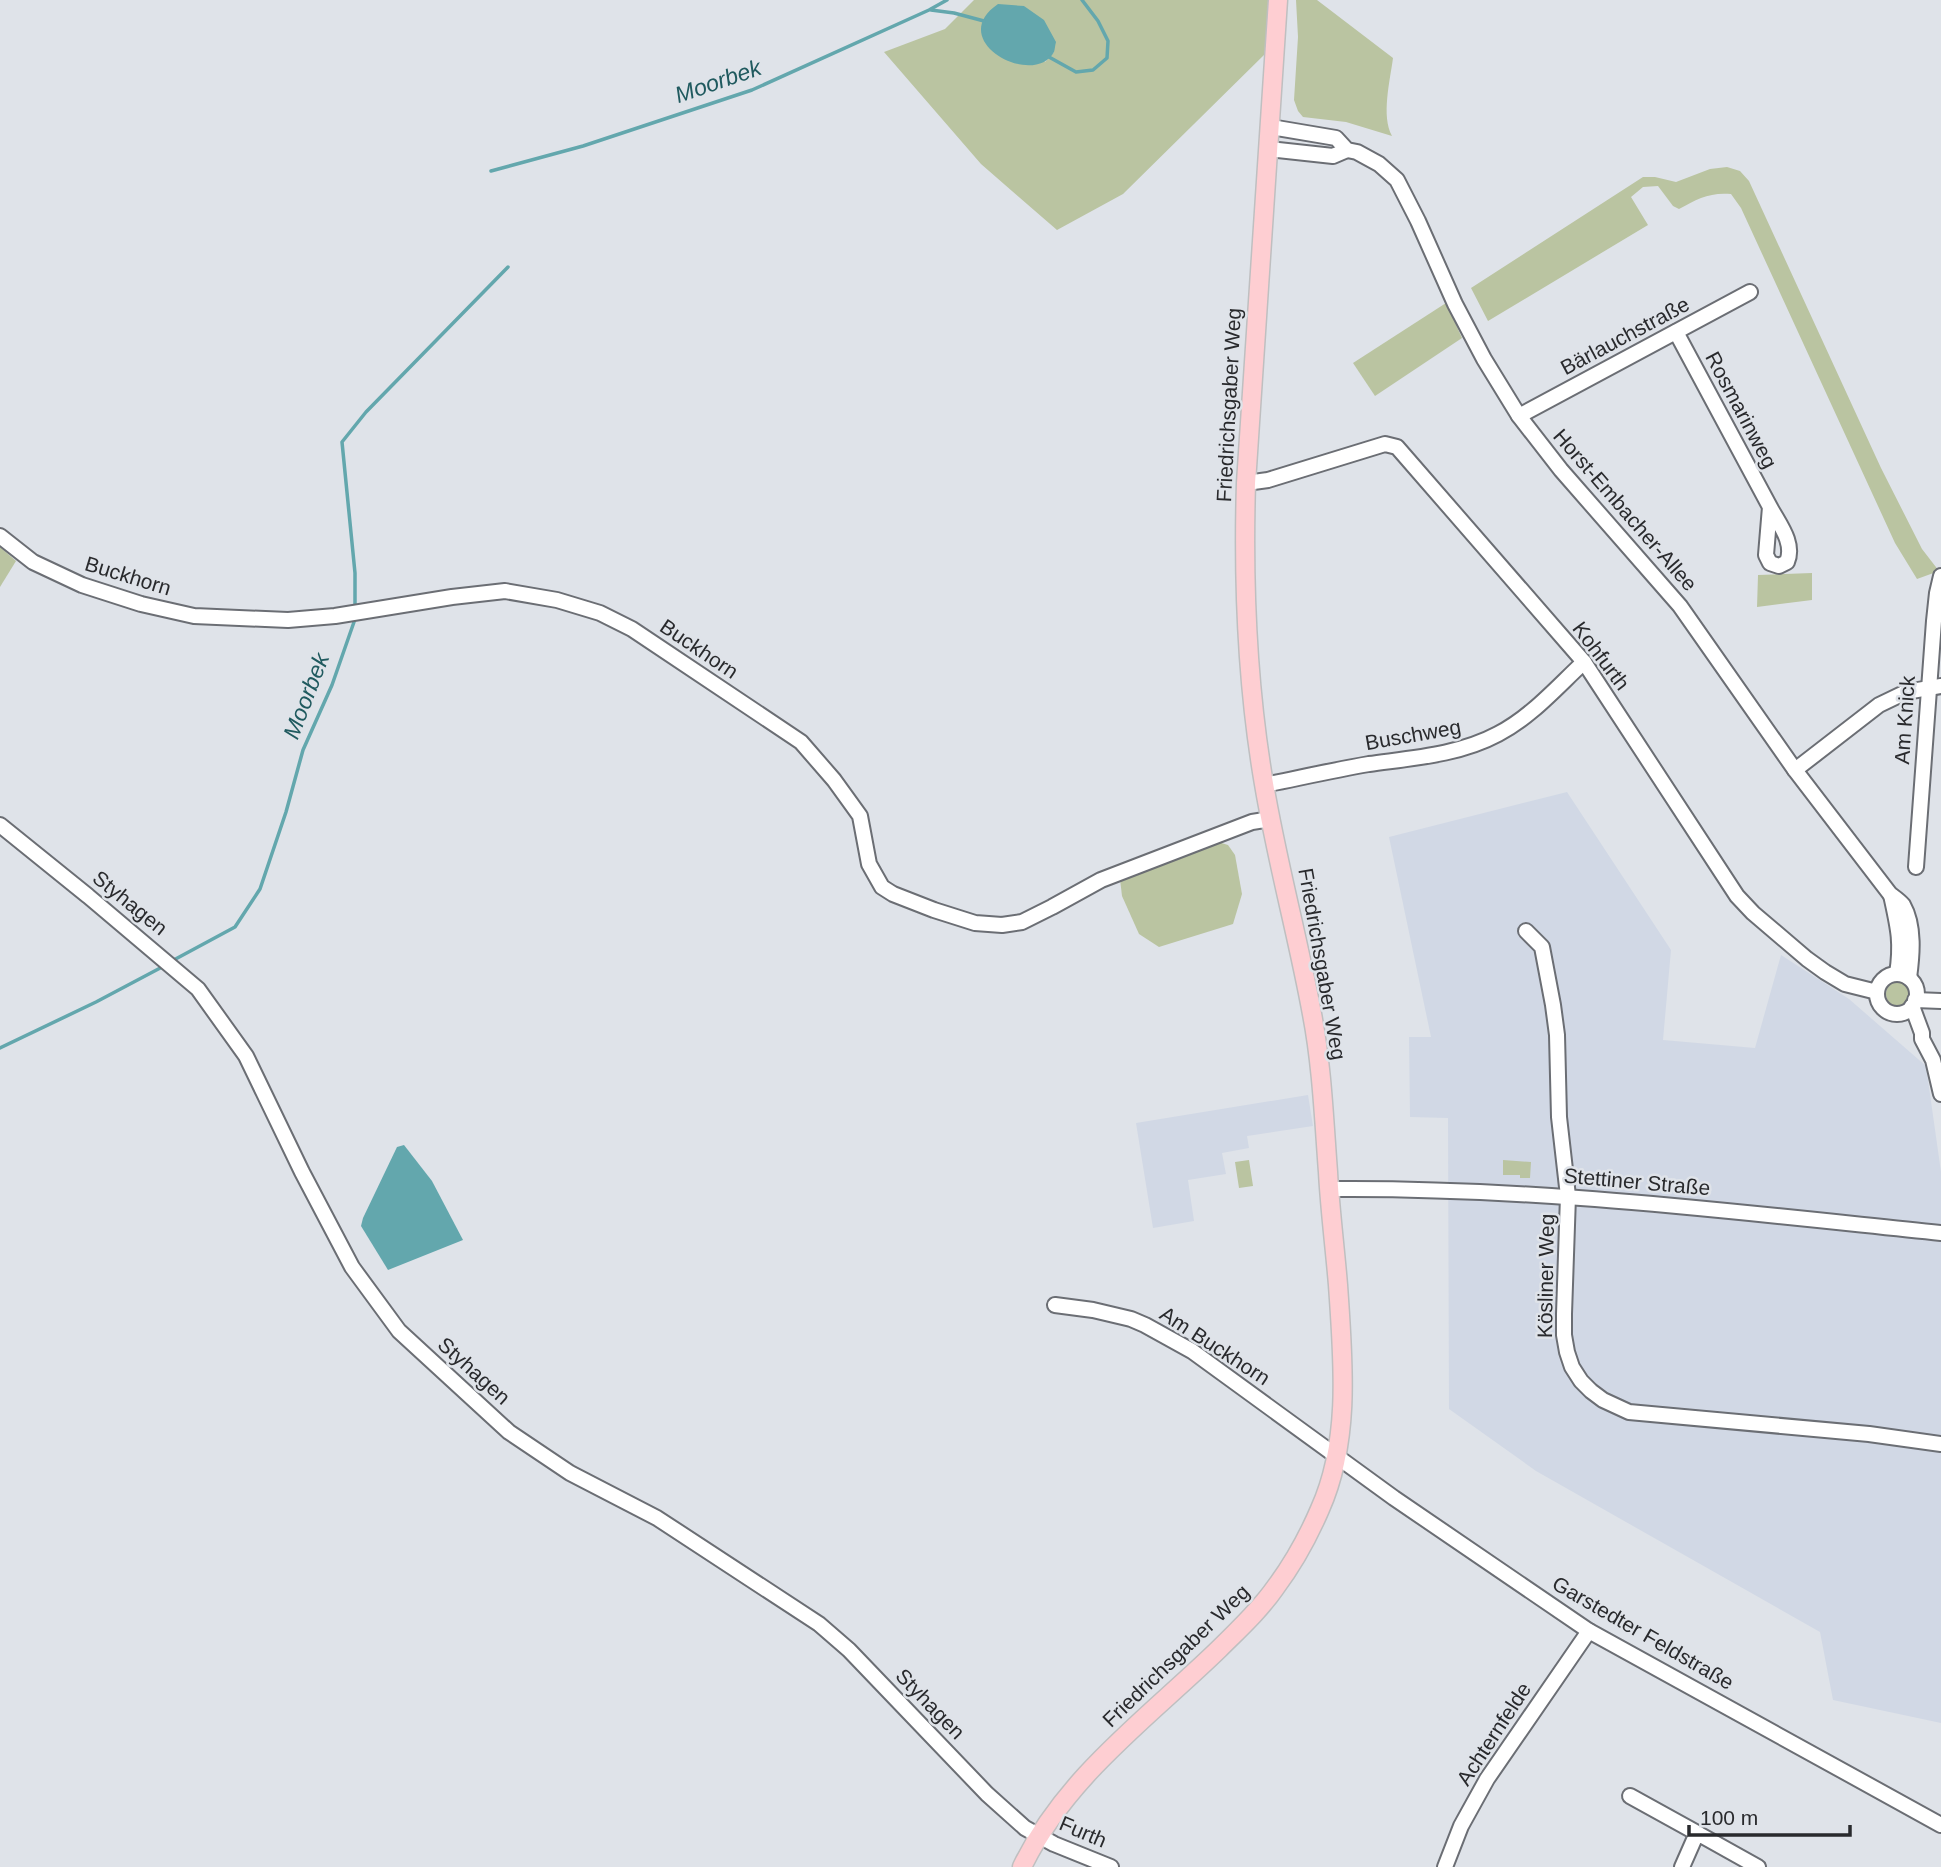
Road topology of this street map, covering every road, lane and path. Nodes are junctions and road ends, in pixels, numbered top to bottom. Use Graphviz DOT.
graph roads {
  1 [pos="1278,0"];
  2 [pos="1271,127"];
  3 [pos="1269,149"];
  4 [pos="1347,150"];
  5 [pos="1750,292"];
  6 [pos="1676,332"];
  7 [pos="1519,416"];
  8 [pos="1247,483"];
  9 [pos="1770,507"];
  10 [pos="0,536"];
  11 [pos="1940,576"];
  12 [pos="1584,662"];
  13 [pos="1935,687"];
  14 [pos="1795,770"];
  15 [pos="1264,785"];
  16 [pos="1271,819"];
  17 [pos="0,825"];
  18 [pos="1916,867"];
  19 [pos="1526,931"];
  20 [pos="1903,976"];
  21 [pos="1877,992"];
  22 [pos="1941,1002"];
  23 [pos="1909,1007"];
  24 [pos="1941,1094"];
  25 [pos="1329,1189"];
  26 [pos="1569,1196"];
  27 [pos="1941,1233"];
  28 [pos="1055,1305"];
  29 [pos="1941,1444"];
  30 [pos="1337,1455"];
  31 [pos="1589,1631"];
  32 [pos="1630,1796"];
  33 [pos="1941,1825"];
  34 [pos="1697,1833"];
  35 [pos="1039,1836"];
  36 [pos="1022,1867"];
  37 [pos="1111,1867"];
  38 [pos="1445,1867"];
  39 [pos="1682,1867"];
  40 [pos="1758,1867"];
  1 -- 2 [label="main road, Friedrichsgaber Weg"];
  2 -- 3 [label="main road, Friedrichsgaber Weg"];
  2 -- 4 [label="street, Horst-Embacher-Allee"];
  3 -- 4 [label="street"];
  3 -- 8 [label="main road, Friedrichsgaber Weg"];
  4 -- 7 [label="street, Horst-Embacher-Allee"];
  5 -- 6 [label="street, Bärlauchstraße"];
  6 -- 7 [label="street, Bärlauchstraße"];
  6 -- 9 [label="street, Rosmarinweg"];
  7 -- 14 [label="street, Horst-Embacher-Allee"];
  8 -- 12 [label="street, Kohfurth"];
  8 -- 15 [label="main road, Friedrichsgaber Weg"];
  10 -- 16 [label="street, Buckhorn"];
  11 -- 13 [label="street, Am Knick"];
  12 -- 15 [label="street, Buschweg"];
  12 -- 21 [label="street, Kohfurth"];
  13 -- 14 [label="street"];
  13 -- 18 [label="street, Am Knick"];
  14 -- 20 [label="street, Horst-Embacher-Allee"];
  15 -- 16 [label="main road, Friedrichsgaber Weg"];
  16 -- 25 [label="main road, Friedrichsgaber Weg"];
  17 -- 35 [label="street, Styhagen"];
  19 -- 26 [label="street, Kösliner Weg"];
  20 -- 21 [label="street"];
  20 -- 23 [label="street, Kohfurth"];
  21 -- 23 [label="street, Kohfurth"];
  22 -- 23 [label="street"];
  23 -- 24 [label="street, Kohfurth"];
  25 -- 26 [label="street, Stettiner Straße"];
  25 -- 30 [label="main road, Friedrichsgaber Weg"];
  26 -- 27 [label="street, Stettiner Straße"];
  26 -- 29 [label="street, Kösliner Weg"];
  28 -- 30 [label="street, Am Buckhorn"];
  30 -- 31 [label="street, Garstedter Feldstraße"];
  30 -- 35 [label="main road, Friedrichsgaber Weg"];
  31 -- 33 [label="street, Garstedter Feldstraße"];
  31 -- 38 [label="street, Achternfelde"];
  32 -- 34 [label="street"];
  34 -- 39 [label="street"];
  34 -- 40 [label="street"];
  35 -- 36 [label="main road, Friedrichsgaber Weg"];
  35 -- 37 [label="street, Furth"];
}
